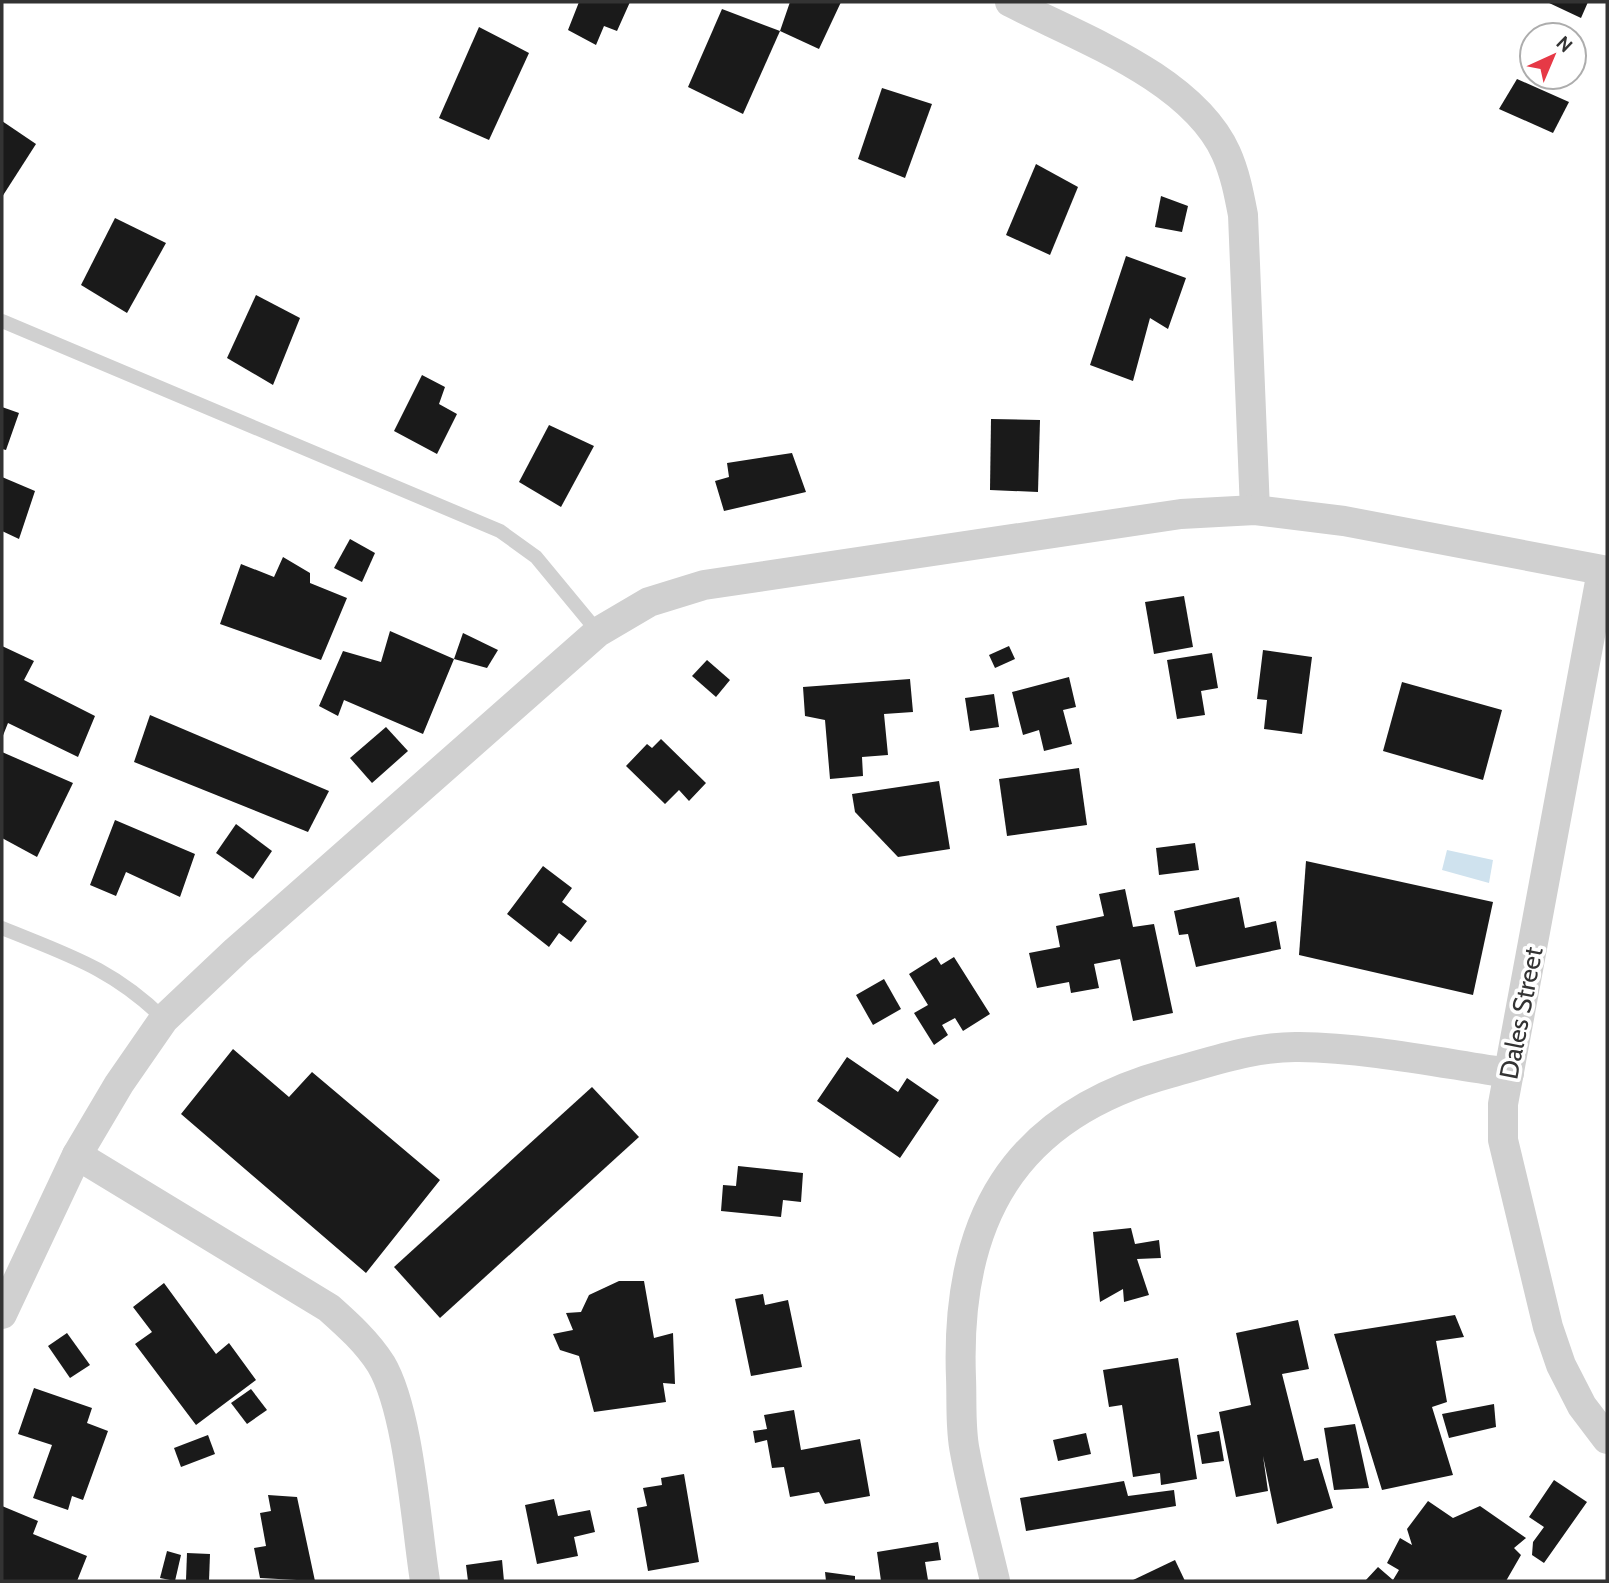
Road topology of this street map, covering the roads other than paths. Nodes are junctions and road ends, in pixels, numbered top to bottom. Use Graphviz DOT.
graph roads {
  1 [pos="1010,2"];
  2 [pos="2,321"];
  3 [pos="1255,510"];
  4 [pos="1605,571"];
  5 [pos="598,632"];
  6 [pos="2,928"];
  7 [pos="164,1019"];
  8 [pos="1509,1073"];
  9 [pos="77,1155"];
  10 [pos="2,1314"];
  11 [pos="1607,1439"];
  12 [pos="425,1581"];
  13 [pos="995,1581"];
  1 -- 3 [label="street"];
  2 -- 5 [label="lane"];
  3 -- 4 [label="street"];
  3 -- 5 [label="street"];
  4 -- 8 [label="street, Dales Street"];
  5 -- 7 [label="street"];
  6 -- 7 [label="lane"];
  7 -- 9 [label="street"];
  8 -- 11 [label="street, Dales Street"];
  8 -- 13 [label="street"];
  9 -- 10 [label="street"];
  9 -- 12 [label="street"];
}
